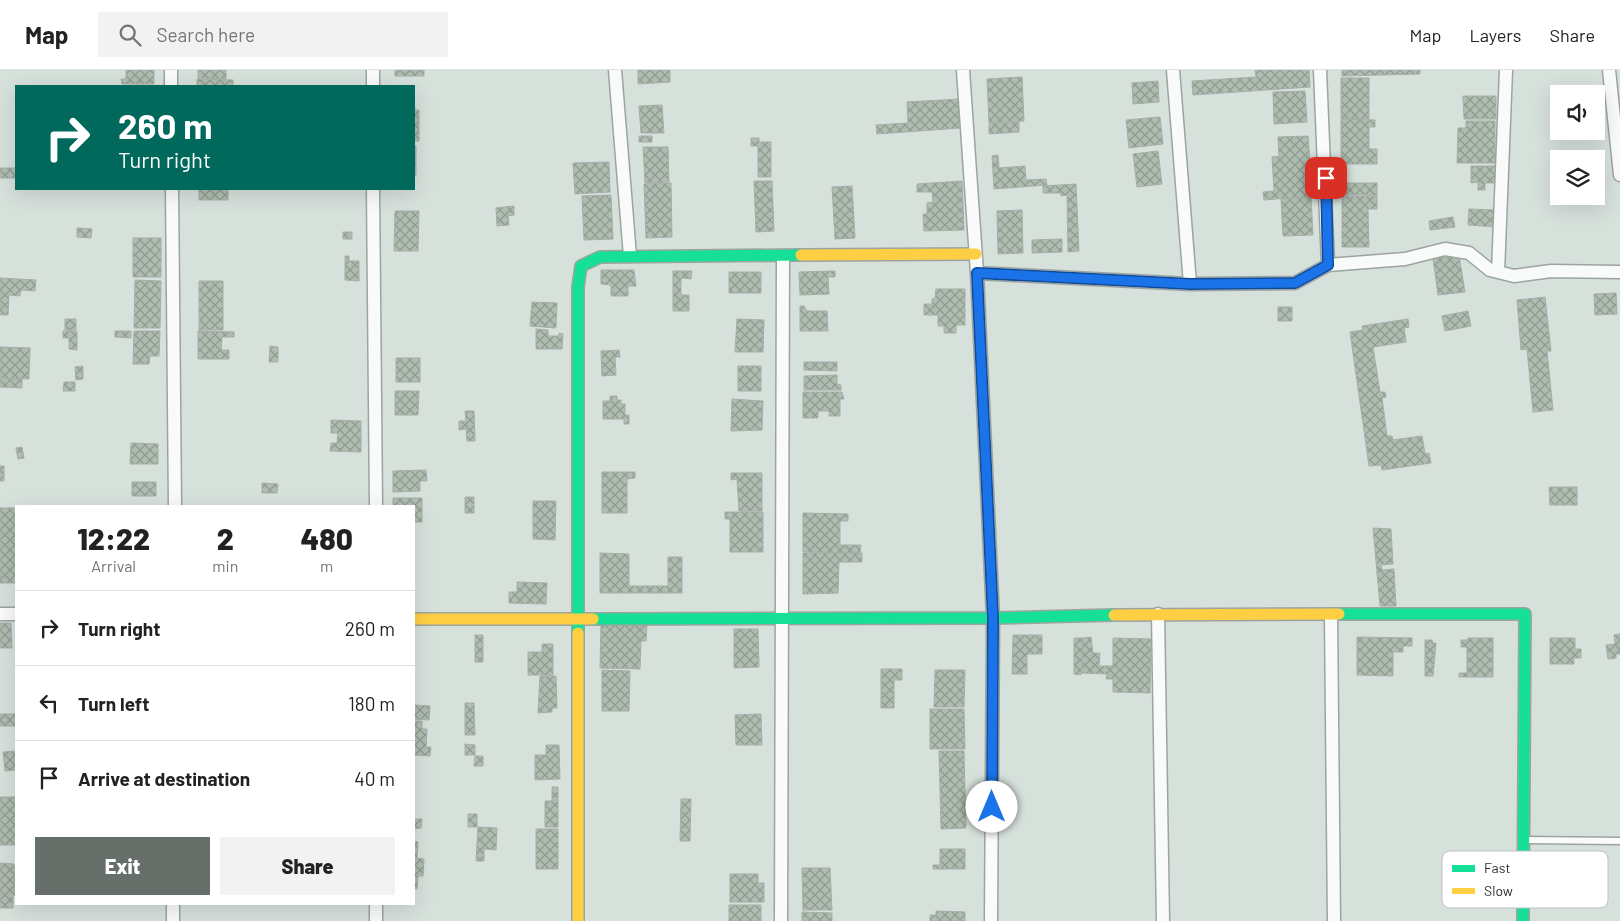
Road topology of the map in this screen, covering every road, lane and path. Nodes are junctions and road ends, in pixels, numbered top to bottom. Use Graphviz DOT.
graph roads {
  1 [pos="171,70"];
  2 [pos="373,70"];
  3 [pos="616,70"];
  4 [pos="963,70"];
  5 [pos="1173,70"];
  6 [pos="1320,70"];
  7 [pos="1506,70"];
  8 [pos="1608,70"];
  9 [pos="171,85"];
  10 [pos="373,85"];
  11 [pos="1620,175"];
  12 [pos="172,190"];
  13 [pos="374,190"];
  14 [pos="976,254"];
  15 [pos="630,256"];
  16 [pos="783,257"];
  17 [pos="1328,265"];
  18 [pos="1498,272"];
  19 [pos="1620,272"];
  20 [pos="977,273"];
  21 [pos="1190,284"];
  22 [pos="175,505"];
  23 [pos="376,505"];
  24 [pos="0,614"];
  25 [pos="15,614"];
  26 [pos="1158,614"];
  27 [pos="1331,615"];
  28 [pos="993,618"];
  29 [pos="415,619"];
  30 [pos="783,619"];
  31 [pos="579,620"];
  32 [pos="1524,840"];
  33 [pos="1620,841"];
  34 [pos="1524,851"];
  35 [pos="174,905"];
  36 [pos="376,905"];
  37 [pos="1524,908"];
  38 [pos="173,921"];
  39 [pos="376,921"];
  40 [pos="578,921"];
  41 [pos="781,921"];
  42 [pos="991,921"];
  43 [pos="1163,921"];
  44 [pos="1334,921"];
  45 [pos="1524,921"];
  1 -- 9 [label="street"];
  2 -- 10 [label="street"];
  3 -- 15 [label="street"];
  4 -- 14 [label="street"];
  5 -- 21 [label="street"];
  6 -- 17 [label="street"];
  7 -- 18 [label="street"];
  8 -- 11 [label="street"];
  12 -- 22 [label="street"];
  13 -- 23 [label="street"];
  14 -- 16 [label="street"];
  14 -- 20 [label="street"];
  15 -- 16 [label="street"];
  15 -- 31 [label="street"];
  16 -- 30 [label="street"];
  17 -- 18 [label="street"];
  17 -- 21 [label="street"];
  18 -- 19 [label="street"];
  20 -- 21 [label="street"];
  20 -- 28 [label="street"];
  24 -- 25 [label="street"];
  26 -- 27 [label="street"];
  26 -- 28 [label="street"];
  26 -- 43 [label="street"];
  27 -- 32 [label="street"];
  27 -- 44 [label="street"];
  28 -- 30 [label="street"];
  28 -- 42 [label="street"];
  29 -- 31 [label="street"];
  30 -- 31 [label="street"];
  30 -- 41 [label="street"];
  31 -- 40 [label="street"];
  32 -- 33 [label="lane"];
  32 -- 34 [label="street"];
  35 -- 38 [label="street"];
  36 -- 39 [label="street"];
  37 -- 45 [label="street"];
}
